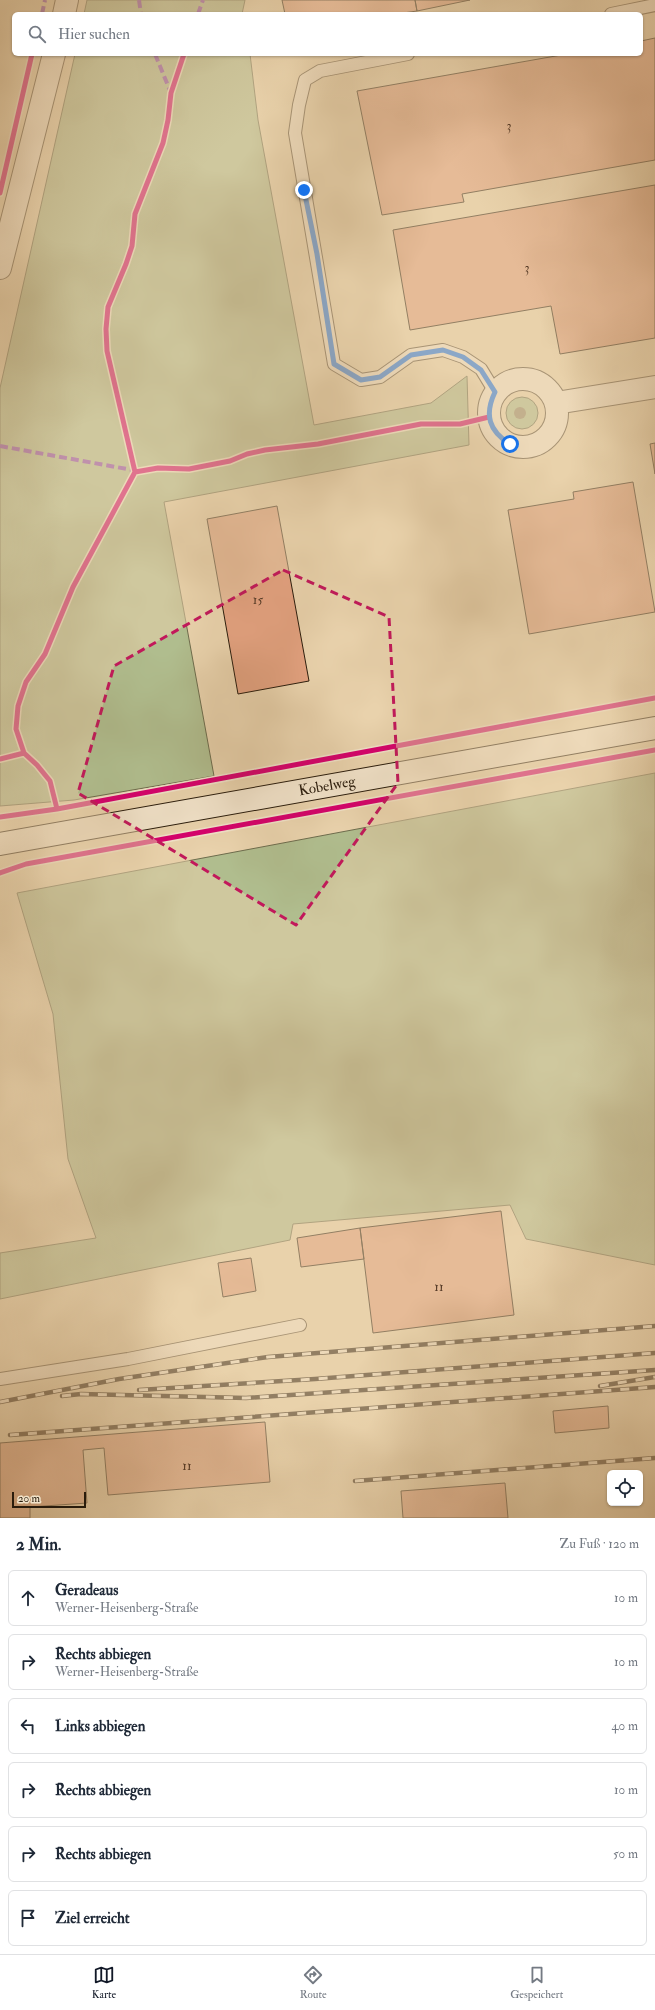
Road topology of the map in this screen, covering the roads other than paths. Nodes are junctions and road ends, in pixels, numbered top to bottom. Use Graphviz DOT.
graph roads {
  1 [pos="67,0"];
  2 [pos="655,5"];
  3 [pos="64,12"];
  4 [pos="621,12"];
  5 [pos="53,56"];
  6 [pos="398,56"];
  7 [pos="1,256"];
  8 [pos="655,387"];
  9 [pos="495,392"];
  10 [pos="556,403"];
  11 [pos="655,728"];
  12 [pos="0,844"];
  13 [pos="300,1325"];
  14 [pos="0,1379"];
  1 -- 3 [label="main road"];
  2 -- 4 [label="lane"];
  5 -- 7 [label="main road"];
  6 -- 9 [label="lane"];
  8 -- 10 [label="main road"];
  9 -- 10 [label="main road"];
  9 -- 10 [label="main road"];
  11 -- 12 [label="main road, Kobelweg"];
  13 -- 14 [label="lane"];
}
